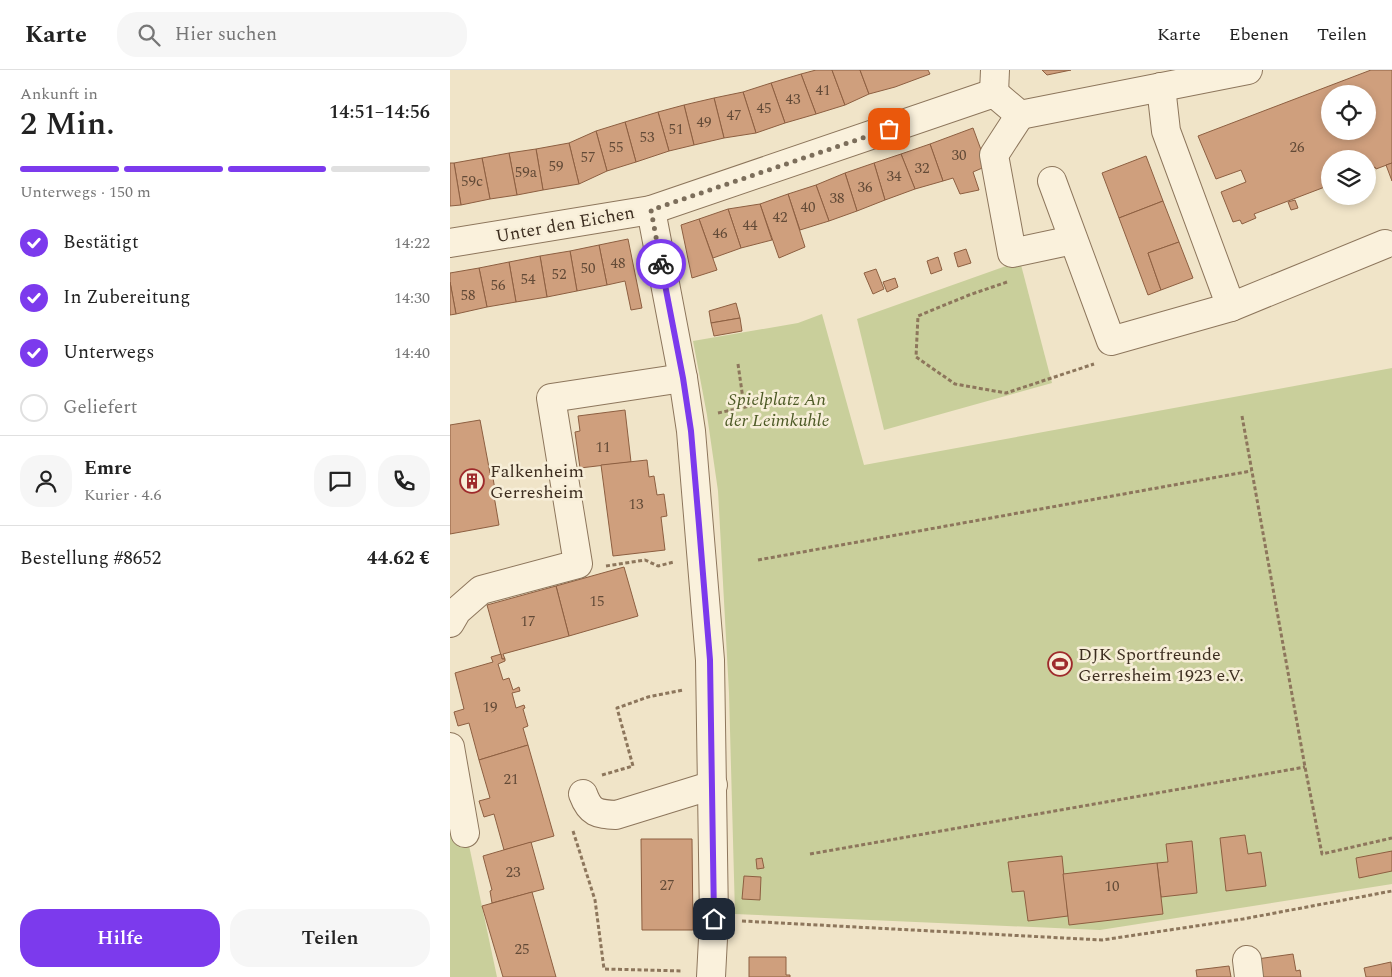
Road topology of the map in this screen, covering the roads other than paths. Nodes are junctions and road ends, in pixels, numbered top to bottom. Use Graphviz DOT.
graph roads {
  1 [pos="1248,70"];
  2 [pos="994,82"];
  3 [pos="1161,87"];
  4 [pos="1020,115"];
  5 [pos="1052,181"];
  6 [pos="651,210"];
  7 [pos="1073,240"];
  8 [pos="450,243"];
  9 [pos="1385,244"];
  10 [pos="1231,307"];
  11 [pos="683,378"];
  12 [pos="450,624"];
  13 [pos="450,747"];
  14 [pos="713,785"];
  15 [pos="583,794"];
  16 [pos="465,833"];
  17 [pos="711,977"];
  1 -- 3 [label="street"];
  2 -- 4 [label="street, Unter den Eichen"];
  2 -- 6 [label="street, Unter den Eichen"];
  3 -- 4 [label="street"];
  3 -- 10 [label="street"];
  4 -- 7 [label="street"];
  5 -- 7 [label="street"];
  6 -- 8 [label="street, Unter den Eichen"];
  6 -- 11 [label="street"];
  7 -- 10 [label="street"];
  9 -- 10 [label="street"];
  11 -- 12 [label="street"];
  11 -- 14 [label="street"];
  13 -- 16 [label="street"];
  14 -- 15 [label="street"];
  14 -- 17 [label="street"];
}
